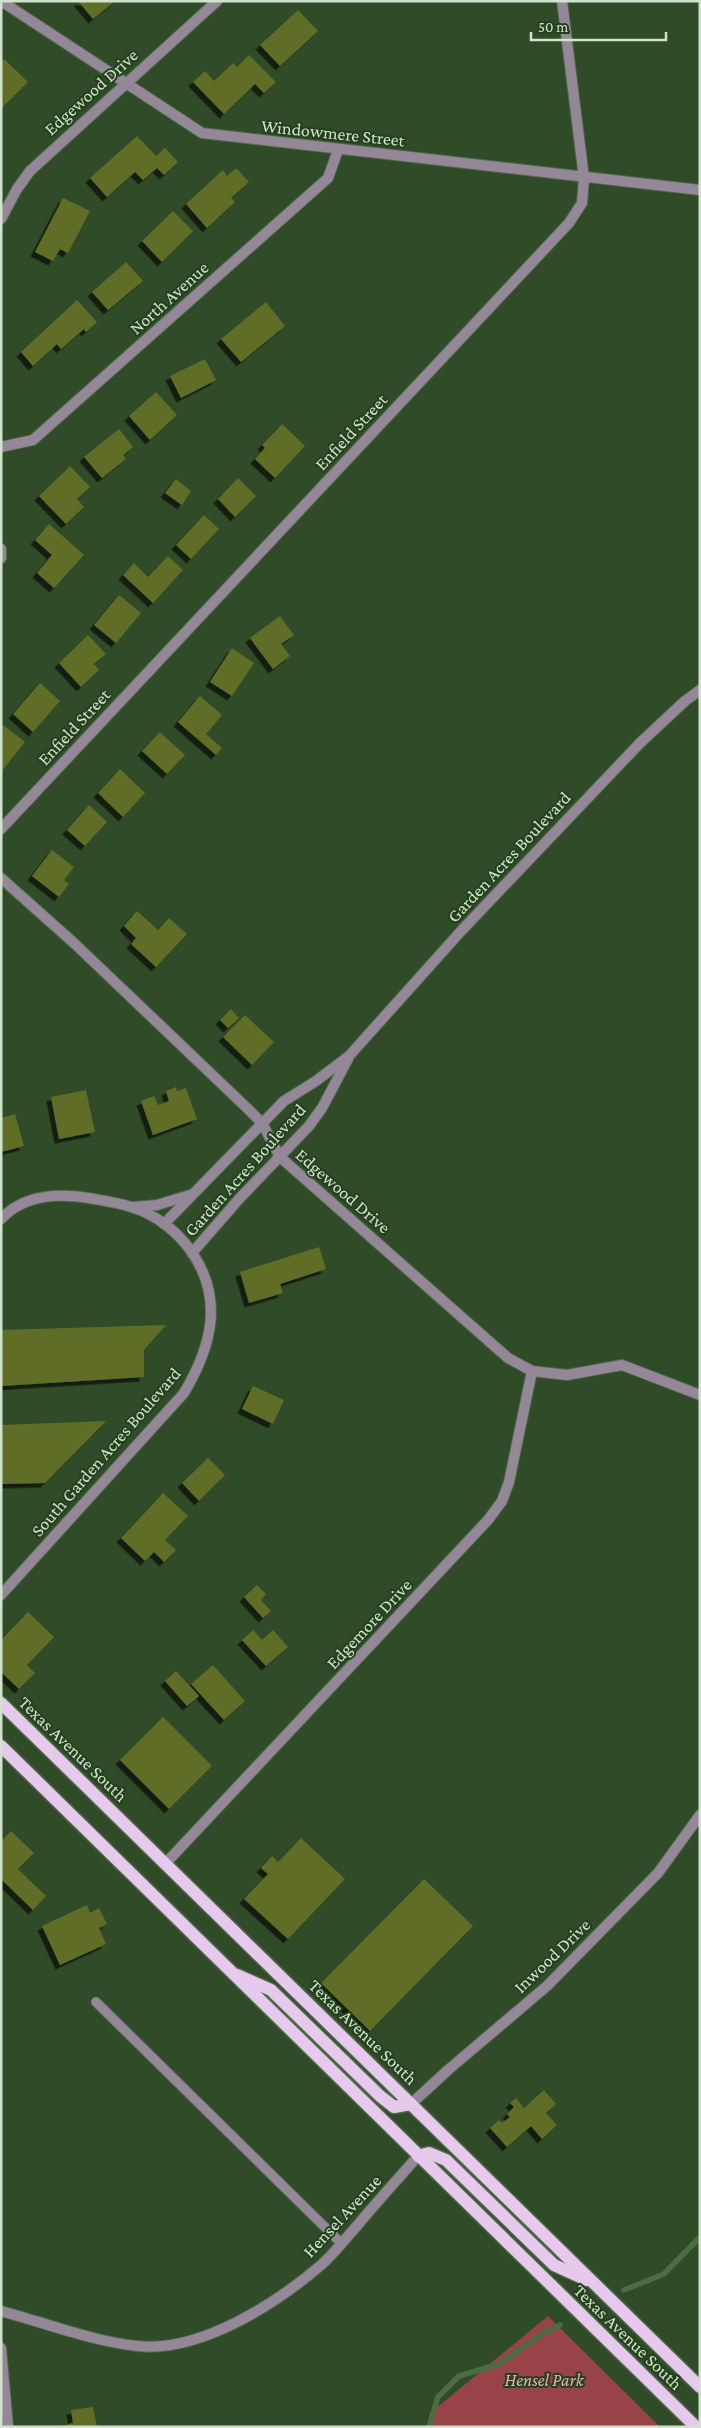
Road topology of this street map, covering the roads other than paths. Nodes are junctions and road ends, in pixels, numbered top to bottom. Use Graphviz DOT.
graph roads {
  1 [pos="1,1"];
  2 [pos="217,1"];
  3 [pos="562,1"];
  4 [pos="124,83"];
  5 [pos="338,150"];
  6 [pos="584,178"];
  7 [pos="700,190"];
  8 [pos="1,219"];
  9 [pos="1,447"];
  10 [pos="1,548"];
  11 [pos="1,558"];
  12 [pos="700,690"];
  13 [pos="1,829"];
  14 [pos="1,878"];
  15 [pos="349,1056"];
  16 [pos="262,1124"];
  17 [pos="280,1157"];
  18 [pos="194,1194"];
  19 [pos="131,1207"];
  20 [pos="1,1219"];
  21 [pos="164,1224"];
  22 [pos="192,1253"];
  23 [pos="532,1371"];
  24 [pos="700,1395"];
  25 [pos="1,1595"];
  26 [pos="1,1703"];
  27 [pos="1,1746"];
  28 [pos="700,1815"];
  29 [pos="165,1864"];
  30 [pos="230,1972"];
  31 [pos="96,2002"];
  32 [pos="412,2104"];
  33 [pos="418,2156"];
  34 [pos="342,2243"];
  35 [pos="594,2283"];
  36 [pos="1,2311"];
  37 [pos="1,2348"];
  38 [pos="700,2387"];
  39 [pos="8,2427"];
  40 [pos="696,2427"];
  1 -- 4 [label="street, Windowmere Street"];
  2 -- 4 [label="street, Edgewood Drive"];
  3 -- 6 [label="street, Enfield Street"];
  4 -- 5 [label="street, Windowmere Street"];
  4 -- 8 [label="street, Edgewood Drive"];
  5 -- 6 [label="street, Windowmere Street"];
  5 -- 9 [label="street, North Avenue"];
  6 -- 7 [label="street, Windowmere Street"];
  6 -- 13 [label="street, Enfield Street"];
  10 -- 11 [label="street"];
  12 -- 15 [label="street, Garden Acres Boulevard"];
  14 -- 16 [label="street, Edgewood Drive"];
  15 -- 16 [label="street, Garden Acres Boulevard"];
  15 -- 17 [label="street, Garden Acres Boulevard"];
  16 -- 17 [label="street, Edgewood Drive"];
  16 -- 18 [label="street, Garden Acres Boulevard"];
  17 -- 22 [label="street, Garden Acres Boulevard"];
  17 -- 23 [label="street, Edgewood Drive"];
  18 -- 19 [label="street"];
  18 -- 21 [label="street, Garden Acres Boulevard"];
  19 -- 20 [label="street"];
  19 -- 21 [label="street, South Garden Acres Boulevard"];
  21 -- 22 [label="street, South Garden Acres Boulevard"];
  22 -- 25 [label="street, South Garden Acres Boulevard"];
  23 -- 24 [label="street, Edgewood Drive"];
  23 -- 29 [label="street, Edgemore Drive"];
  26 -- 29 [label="main road, Texas Avenue South"];
  27 -- 30 [label="main road, Texas Avenue South"];
  28 -- 32 [label="street, Inwood Drive"];
  29 -- 32 [label="main road, Texas Avenue South"];
  30 -- 32 [label="main road"];
  30 -- 33 [label="main road, Texas Avenue South"];
  31 -- 34 [label="lane"];
  32 -- 35 [label="main road, Texas Avenue South"];
  33 -- 34 [label="street, Hensel Avenue"];
  33 -- 35 [label="main road"];
  33 -- 40 [label="main road, Texas Avenue South"];
  34 -- 36 [label="street, Hensel Avenue"];
  35 -- 38 [label="main road, Texas Avenue South"];
  37 -- 39 [label="street"];
}
